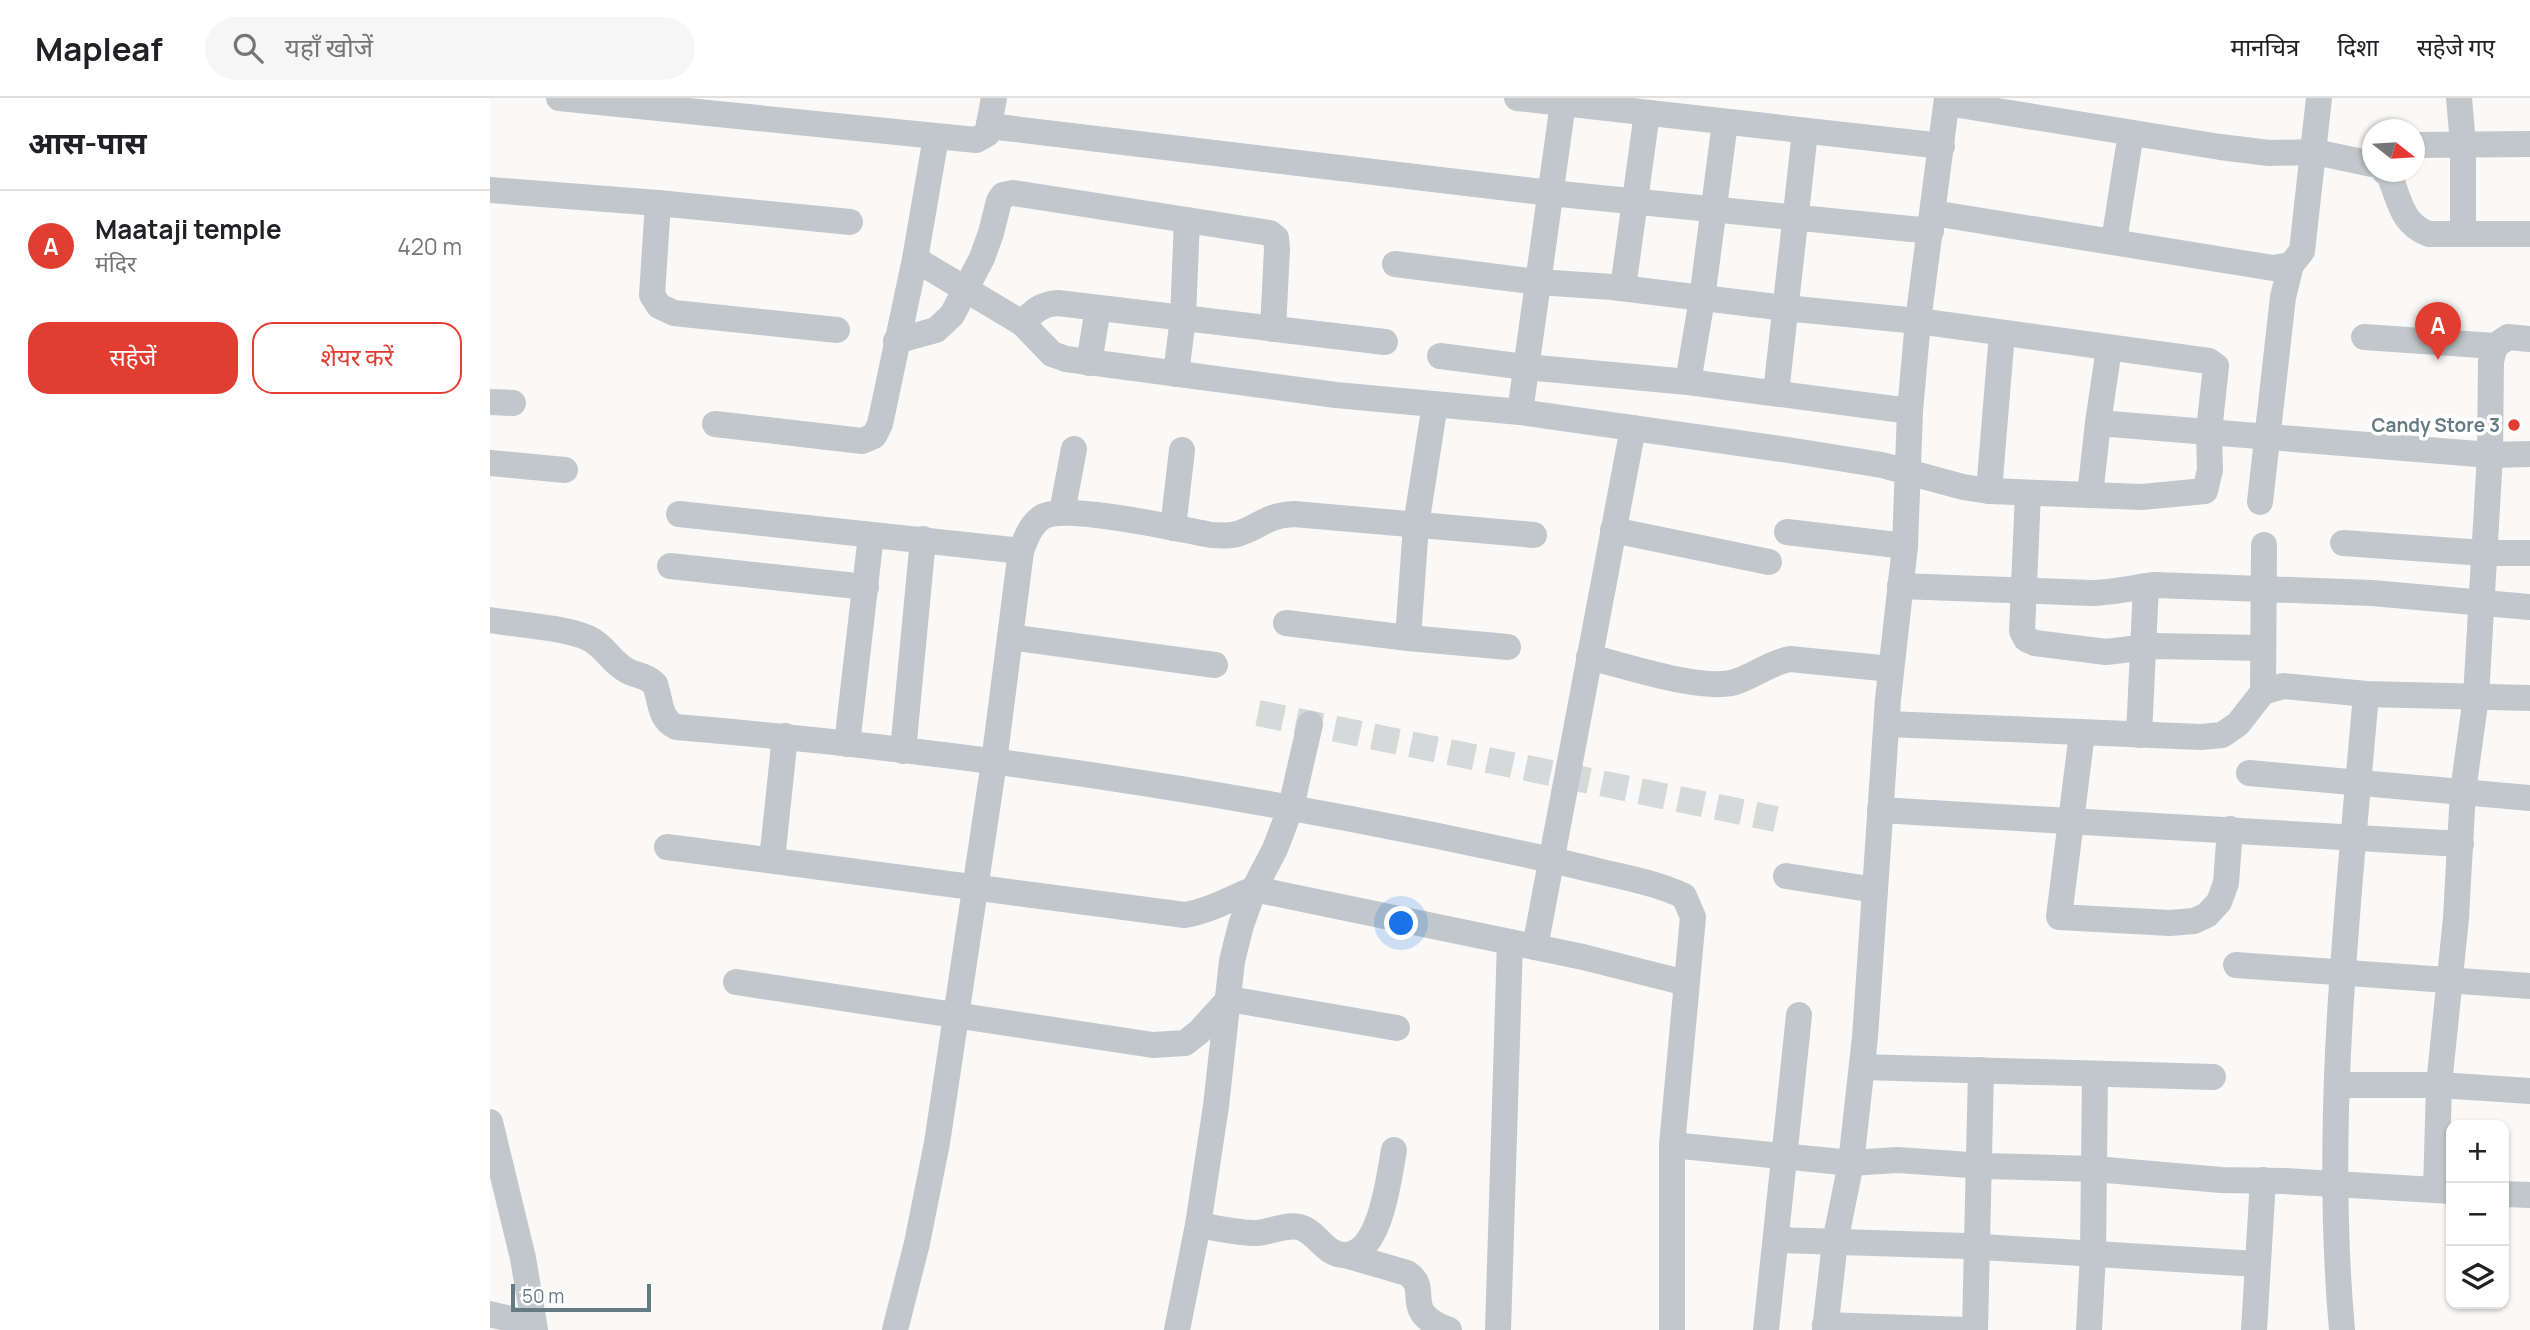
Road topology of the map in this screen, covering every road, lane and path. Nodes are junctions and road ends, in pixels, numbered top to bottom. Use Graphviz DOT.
graph roads {
  1 [pos="559,98"];
  2 [pos="993,98"];
  3 [pos="1517,98"];
  4 [pos="2319,98"];
  5 [pos="2459,98"];
  6 [pos="1947,100"];
  7 [pos="1590,102"];
  8 [pos="1563,103"];
  9 [pos="1647,113"];
  10 [pos="1725,122"];
  11 [pos="989,127"];
  12 [pos="1805,132"];
  13 [pos="2131,133"];
  14 [pos="936,137"];
  15 [pos="2530,144"];
  16 [pos="2425,145"];
  17 [pos="2463,145"];
  18 [pos="1942,146"];
  19 [pos="2315,152"];
  20 [pos="2362,162"];
  21 [pos="2392,182"];
  22 [pos="490,190"];
  23 [pos="1549,193"];
  24 [pos="1634,202"];
  25 [pos="658,203"];
  26 [pos="1712,210"];
  27 [pos="1795,218"];
  28 [pos="1187,220"];
  29 [pos="850,222"];
  30 [pos="1932,222"];
  31 [pos="2463,234"];
  32 [pos="2530,234"];
  33 [pos="2114,241"];
  34 [pos="915,259"];
  35 [pos="1395,264"];
  36 [pos="2291,265"];
  37 [pos="1538,282"];
  38 [pos="1623,288"];
  39 [pos="968,290"];
  40 [pos="1702,299"];
  41 [pos="1098,308"];
  42 [pos="1785,308"];
  43 [pos="1184,318"];
  44 [pos="1918,321"];
  45 [pos="1022,323"];
  46 [pos="1273,328"];
  47 [pos="838,330"];
  48 [pos="2002,333"];
  49 [pos="2364,337"];
  50 [pos="2530,339"];
  51 [pos="896,341"];
  52 [pos="1385,342"];
  53 [pos="2495,346"];
  54 [pos="2109,348"];
  55 [pos="1440,356"];
  56 [pos="1089,363"];
  57 [pos="1526,367"];
  58 [pos="1176,374"];
  59 [pos="1688,382"];
  60 [pos="1776,393"];
  61 [pos="1435,404"];
  62 [pos="1910,411"];
  63 [pos="1520,412"];
  64 [pos="2098,423"];
  65 [pos="715,424"];
  66 [pos="1633,428"];
  67 [pos="2209,431"];
  68 [pos="2267,436"];
  69 [pos="1074,449"];
  70 [pos="1182,450"];
  71 [pos="2530,454"];
  72 [pos="2490,455"];
  73 [pos="490,463"];
  74 [pos="565,470"];
  75 [pos="1907,471"];
  76 [pos="1989,491"];
  77 [pos="2028,493"];
  78 [pos="2091,495"];
  79 [pos="2260,502"];
  80 [pos="1062,512"];
  81 [pos="678,514"];
  82 [pos="1416,525"];
  83 [pos="1172,528"];
  84 [pos="1613,530"];
  85 [pos="1787,532"];
  86 [pos="871,535"];
  87 [pos="1534,535"];
  88 [pos="923,539"];
  89 [pos="2343,543"];
  90 [pos="2264,545"];
  91 [pos="1905,546"];
  92 [pos="1021,551"];
  93 [pos="2484,553"];
  94 [pos="2530,553"];
  95 [pos="1769,562"];
  96 [pos="670,566"];
  97 [pos="1900,586"];
  98 [pos="2146,586"];
  99 [pos="866,587"];
  100 [pos="2263,590"];
  101 [pos="2024,591"];
  102 [pos="2481,604"];
  103 [pos="2530,607"];
  104 [pos="490,620"];
  105 [pos="1286,624"];
  106 [pos="1010,637"];
  107 [pos="1408,638"];
  108 [pos="1508,647"];
  109 [pos="2143,648"];
  110 [pos="2263,648"];
  111 [pos="1589,657"];
  112 [pos="1216,665"];
  113 [pos="1891,669"];
  114 [pos="2263,692"];
  115 [pos="2366,694"];
  116 [pos="2476,697"];
  117 [pos="2530,698"];
  118 [pos="1310,724"];
  119 [pos="1888,724"];
  120 [pos="2082,733"];
  121 [pos="2139,735"];
  122 [pos="785,736"];
  123 [pos="847,744"];
  124 [pos="903,751"];
  125 [pos="994,762"];
  126 [pos="2249,773"];
  127 [pos="2358,783"];
  128 [pos="2463,791"];
  129 [pos="2530,797"];
  130 [pos="1291,807"];
  131 [pos="1880,810"];
  132 [pos="2071,821"];
  133 [pos="2230,830"];
  134 [pos="2355,836"];
  135 [pos="2461,844"];
  136 [pos="667,847"];
  137 [pos="1550,859"];
  138 [pos="772,860"];
  139 [pos="1786,876"];
  140 [pos="976,887"];
  141 [pos="1254,889"];
  142 [pos="1875,890"];
  143 [pos="1522,945"];
  144 [pos="2236,965"];
  145 [pos="2344,971"];
  146 [pos="2450,978"];
  147 [pos="736,982"];
  148 [pos="1686,983"];
  149 [pos="2530,986"];
  150 [pos="1229,999"];
  151 [pos="957,1015"];
  152 [pos="1799,1015"];
  153 [pos="1397,1028"];
  154 [pos="1862,1067"];
  155 [pos="1980,1070"];
  156 [pos="2095,1074"];
  157 [pos="2213,1077"];
  158 [pos="2338,1085"];
  159 [pos="2439,1085"];
  160 [pos="2530,1091"];
  161 [pos="490,1122"];
  162 [pos="1672,1144"];
  163 [pos="1394,1150"];
  164 [pos="1785,1156"];
  165 [pos="1851,1163"];
  166 [pos="1979,1166"];
  167 [pos="2095,1169"];
  168 [pos="2263,1181"];
  169 [pos="2334,1184"];
  170 [pos="2444,1191"];
  171 [pos="2509,1194"];
  172 [pos="2530,1195"];
  173 [pos="1198,1225"];
  174 [pos="1776,1240"];
  175 [pos="1835,1242"];
  176 [pos="1977,1247"];
  177 [pos="2093,1254"];
  178 [pos="1345,1255"];
  179 [pos="2257,1264"];
  180 [pos="490,1314"];
  181 [pos="535,1327"];
  182 [pos="1825,1327"];
  183 [pos="895,1330"];
  184 [pos="1177,1330"];
  185 [pos="1449,1330"];
  186 [pos="1498,1330"];
  187 [pos="1672,1330"];
  188 [pos="1766,1330"];
  189 [pos="1967,1330"];
  190 [pos="1975,1330"];
  191 [pos="2089,1330"];
  192 [pos="2254,1330"];
  193 [pos="2342,1330"];
  1 -- 14 [label="street"];
  2 -- 11 [label="street"];
  3 -- 8 [label="street"];
  4 -- 19 [label="street"];
  5 -- 17 [label="street"];
  6 -- 13 [label="street"];
  6 -- 18 [label="street"];
  7 -- 8 [label="street"];
  7 -- 9 [label="street"];
  8 -- 23 [label="street"];
  9 -- 10 [label="street"];
  9 -- 24 [label="street"];
  10 -- 12 [label="street"];
  10 -- 26 [label="street"];
  11 -- 14 [label="street"];
  11 -- 23 [label="street"];
  12 -- 18 [label="street"];
  12 -- 27 [label="street"];
  13 -- 19 [label="street"];
  13 -- 33 [label="street"];
  14 -- 34 [label="street"];
  15 -- 17 [label="street"];
  16 -- 17 [label="street"];
  17 -- 31 [label="street"];
  18 -- 30 [label="street"];
  19 -- 20 [label="street"];
  19 -- 36 [label="street"];
  21 -- 31 [label="street"];
  22 -- 25 [label="street"];
  23 -- 24 [label="street"];
  23 -- 37 [label="street"];
  24 -- 26 [label="street"];
  24 -- 38 [label="street"];
  25 -- 29 [label="street"];
  25 -- 47 [label="street"];
  26 -- 27 [label="street"];
  26 -- 40 [label="street"];
  27 -- 30 [label="street"];
  27 -- 42 [label="street"];
  28 -- 39 [label="street"];
  28 -- 43 [label="street"];
  28 -- 46 [label="street"];
  30 -- 33 [label="street"];
  30 -- 44 [label="street"];
  31 -- 32 [label="street"];
  33 -- 36 [label="street"];
  34 -- 39 [label="street"];
  34 -- 51 [label="street"];
  35 -- 37 [label="street"];
  36 -- 68 [label="street"];
  37 -- 38 [label="street"];
  37 -- 57 [label="street"];
  38 -- 40 [label="street"];
  39 -- 45 [label="street"];
  39 -- 51 [label="street"];
  40 -- 42 [label="street"];
  40 -- 59 [label="street"];
  41 -- 43 [label="street"];
  41 -- 45 [label="street"];
  41 -- 56 [label="street"];
  42 -- 44 [label="street"];
  42 -- 60 [label="street"];
  43 -- 46 [label="street"];
  43 -- 58 [label="street"];
  44 -- 48 [label="street"];
  44 -- 62 [label="street"];
  45 -- 56 [label="street"];
  46 -- 52 [label="street"];
  48 -- 54 [label="street"];
  48 -- 76 [label="street"];
  49 -- 53 [label="street"];
  50 -- 53 [label="street"];
  51 -- 65 [label="street"];
  53 -- 72 [label="street"];
  54 -- 64 [label="street"];
  54 -- 67 [label="street"];
  55 -- 57 [label="street"];
  56 -- 58 [label="street"];
  57 -- 59 [label="street"];
  57 -- 63 [label="street"];
  58 -- 61 [label="street"];
  59 -- 60 [label="street"];
  60 -- 62 [label="street"];
  61 -- 63 [label="street"];
  61 -- 82 [label="street"];
  62 -- 75 [label="street"];
  63 -- 66 [label="street"];
  64 -- 67 [label="street"];
  64 -- 78 [label="street"];
  66 -- 75 [label="street"];
  66 -- 84 [label="street"];
  67 -- 68 [label="street"];
  67 -- 78 [label="street"];
  68 -- 72 [label="street"];
  68 -- 79 [label="street"];
  69 -- 80 [label="street"];
  70 -- 83 [label="street"];
  71 -- 72 [label="street"];
  72 -- 93 [label="street"];
  73 -- 74 [label="street"];
  75 -- 76 [label="street"];
  75 -- 91 [label="street"];
  76 -- 77 [label="street"];
  77 -- 78 [label="street"];
  77 -- 101 [label="street"];
  80 -- 83 [label="street"];
  80 -- 92 [label="street"];
  81 -- 86 [label="street"];
  82 -- 83 [label="street"];
  82 -- 87 [label="street"];
  82 -- 107 [label="street"];
  84 -- 95 [label="street"];
  84 -- 111 [label="street"];
  85 -- 91 [label="street"];
  86 -- 88 [label="street"];
  86 -- 99 [label="street"];
  88 -- 92 [label="street"];
  88 -- 124 [label="street"];
  89 -- 93 [label="street"];
  90 -- 100 [label="street"];
  91 -- 97 [label="street"];
  92 -- 106 [label="street"];
  93 -- 94 [label="street"];
  93 -- 102 [label="street"];
  96 -- 99 [label="street"];
  97 -- 101 [label="street"];
  97 -- 113 [label="street"];
  98 -- 100 [label="street"];
  98 -- 101 [label="street"];
  98 -- 109 [label="street"];
  99 -- 123 [label="street"];
  100 -- 102 [label="street"];
  100 -- 110 [label="street"];
  101 -- 109 [label="street"];
  102 -- 103 [label="street"];
  102 -- 116 [label="street"];
  104 -- 122 [label="street"];
  105 -- 107 [label="street"];
  106 -- 112 [label="street"];
  106 -- 125 [label="street"];
  107 -- 108 [label="street"];
  109 -- 110 [label="street"];
  109 -- 121 [label="street"];
  110 -- 114 [label="street"];
  111 -- 113 [label="street"];
  111 -- 137 [label="street"];
  113 -- 119 [label="street"];
  114 -- 115 [label="street"];
  114 -- 121 [label="street"];
  115 -- 116 [label="street"];
  115 -- 127 [label="street"];
  116 -- 117 [label="street"];
  116 -- 128 [label="street"];
  118 -- 130 [label="street"];
  119 -- 120 [label="street"];
  119 -- 131 [label="street"];
  120 -- 121 [label="street"];
  120 -- 132 [label="street"];
  122 -- 123 [label="street"];
  122 -- 138 [label="street"];
  123 -- 124 [label="street"];
  124 -- 125 [label="street"];
  125 -- 130 [label="street"];
  125 -- 140 [label="street"];
  126 -- 127 [label="street"];
  127 -- 128 [label="street"];
  127 -- 134 [label="street"];
  128 -- 129 [label="street"];
  128 -- 135 [label="street"];
  130 -- 137 [label="street"];
  130 -- 141 [label="street"];
  131 -- 132 [label="street"];
  131 -- 142 [label="street"];
  132 -- 133 [label="street"];
  132 -- 133 [label="street"];
  133 -- 134 [label="street"];
  134 -- 135 [label="street"];
  134 -- 145 [label="street"];
  135 -- 146 [label="street"];
  136 -- 138 [label="street"];
  137 -- 143 [label="street"];
  137 -- 148 [label="street"];
  138 -- 140 [label="street"];
  139 -- 142 [label="street"];
  140 -- 141 [label="street"];
  140 -- 151 [label="street"];
  141 -- 143 [label="street"];
  141 -- 150 [label="street"];
  142 -- 154 [label="street"];
  143 -- 148 [label="street"];
  143 -- 186 [label="street"];
  144 -- 145 [label="street"];
  145 -- 146 [label="street"];
  145 -- 158 [label="street"];
  146 -- 149 [label="street"];
  146 -- 159 [label="street"];
  147 -- 151 [label="street"];
  148 -- 162 [label="street"];
  150 -- 151 [label="street"];
  150 -- 153 [label="street"];
  150 -- 173 [label="street"];
  151 -- 183 [label="street"];
  152 -- 164 [label="street"];
  154 -- 155 [label="street"];
  154 -- 165 [label="street"];
  155 -- 156 [label="street"];
  155 -- 166 [label="street"];
  156 -- 157 [label="street"];
  156 -- 167 [label="street"];
  158 -- 159 [label="street"];
  158 -- 169 [label="street"];
  159 -- 160 [label="street"];
  159 -- 170 [label="street"];
  161 -- 181 [label="street"];
  162 -- 164 [label="street"];
  162 -- 187 [label="street"];
  163 -- 178 [label="street"];
  164 -- 165 [label="street"];
  164 -- 174 [label="street"];
  165 -- 166 [label="street"];
  165 -- 175 [label="street"];
  166 -- 167 [label="street"];
  166 -- 176 [label="street"];
  167 -- 168 [label="street"];
  167 -- 177 [label="street"];
  168 -- 169 [label="street"];
  168 -- 179 [label="street"];
  169 -- 170 [label="street"];
  169 -- 193 [label="street"];
  171 -- 172 [label="street"];
  173 -- 178 [label="street"];
  173 -- 184 [label="street"];
  174 -- 175 [label="street"];
  174 -- 188 [label="street"];
  175 -- 176 [label="street"];
  175 -- 182 [label="street"];
  176 -- 177 [label="street"];
  176 -- 190 [label="street"];
  177 -- 179 [label="street"];
  177 -- 191 [label="street"];
  178 -- 185 [label="street"];
  179 -- 192 [label="street"];
  180 -- 181 [label="street"];
  182 -- 189 [label="street"];
}
